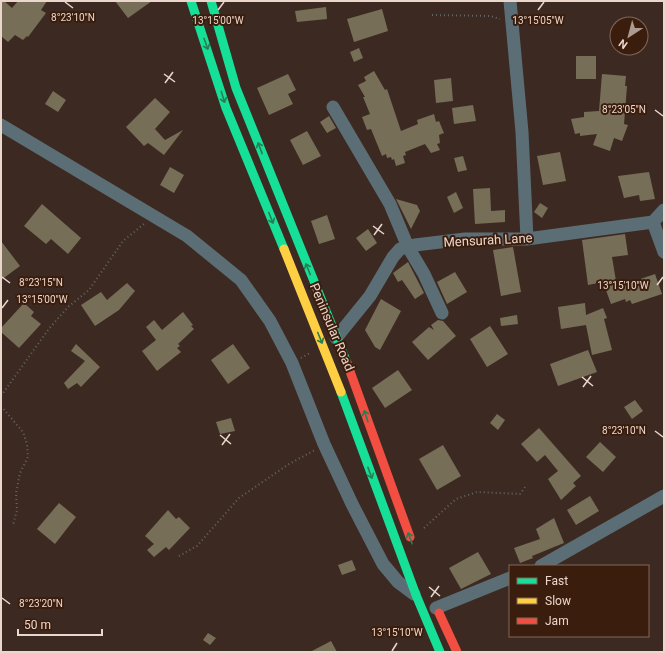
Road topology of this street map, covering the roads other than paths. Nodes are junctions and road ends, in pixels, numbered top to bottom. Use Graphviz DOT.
graph roads {
  1 [pos="191,1"];
  2 [pos="211,1"];
  3 [pos="510,1"];
  4 [pos="333,107"];
  5 [pos="1,125"];
  6 [pos="664,210"];
  7 [pos="653,222"];
  8 [pos="527,239"];
  9 [pos="408,247"];
  10 [pos="664,252"];
  11 [pos="442,313"];
  12 [pos="336,338"];
  13 [pos="664,496"];
  14 [pos="412,543"];
  15 [pos="543,565"];
  16 [pos="509,578"];
  17 [pos="416,595"];
  18 [pos="435,604"];
  19 [pos="440,652"];
  20 [pos="457,652"];
  1 -- 17 [label="main road, Peninsular Road, one-way"];
  12 -- 2 [label="main road, Peninsular Road, one-way"];
  3 -- 8 [label="street"];
  4 -- 9 [label="street"];
  5 -- 17 [label="street"];
  6 -- 7 [label="street"];
  7 -- 8 [label="street, Mensurah Lane"];
  7 -- 10 [label="street"];
  8 -- 9 [label="street, Mensurah Lane"];
  9 -- 11 [label="street"];
  9 -- 12 [label="street, Mensurah Lane"];
  14 -- 12 [label="main road, Peninsular Road, one-way"];
  13 -- 15 [label="street"];
  16 -- 18 [label="street"];
  17 -- 19 [label="main road, Peninsular Road"];
  18 -- 20 [label="main road"];
}
